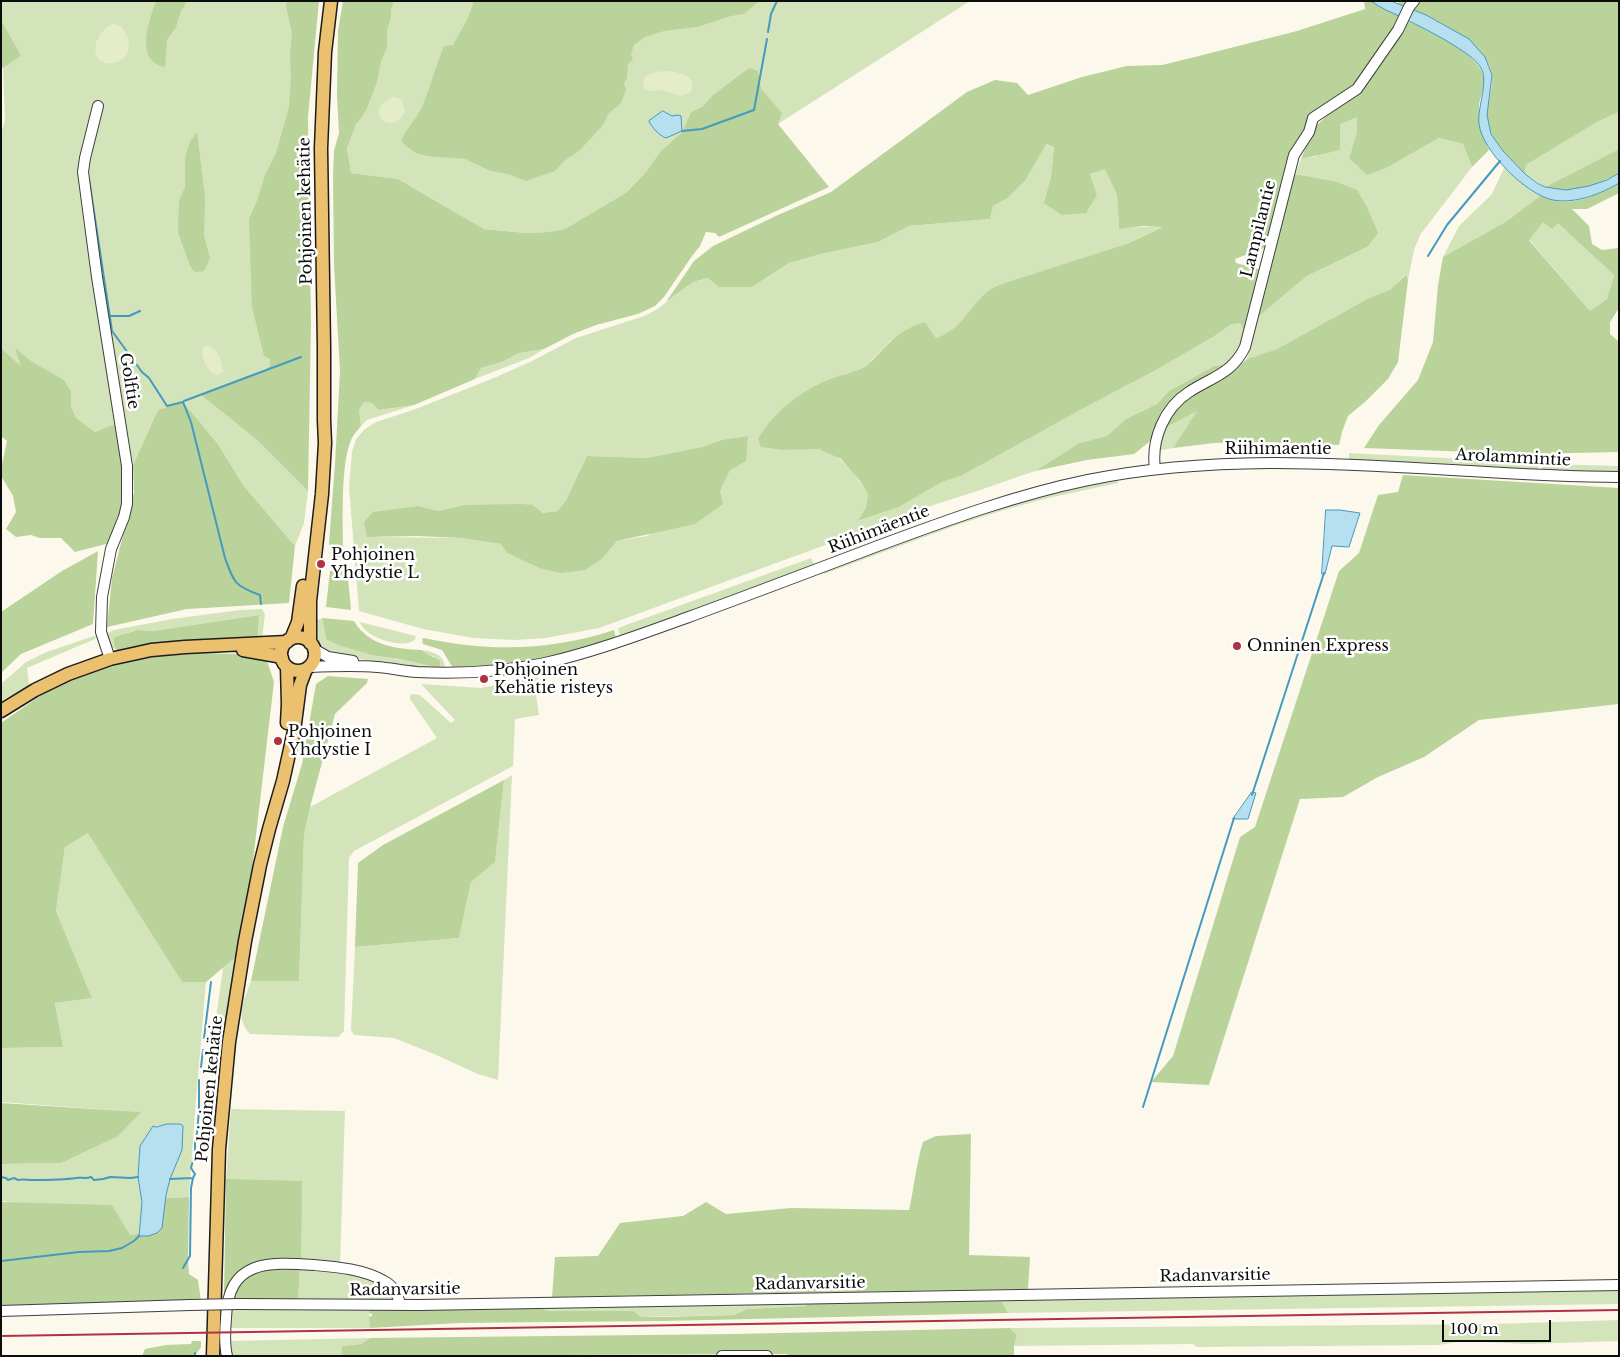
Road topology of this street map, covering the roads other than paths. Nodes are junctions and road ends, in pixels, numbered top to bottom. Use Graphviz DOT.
graph roads {
  1 [pos="330,1"];
  2 [pos="1412,4"];
  3 [pos="98,106"];
  4 [pos="324,420"];
  5 [pos="1406,467"];
  6 [pos="1155,469"];
  7 [pos="1619,477"];
  8 [pos="289,640"];
  9 [pos="226,646"];
  10 [pos="312,646"];
  11 [pos="110,659"];
  12 [pos="284,663"];
  13 [pos="373,667"];
  14 [pos="308,668"];
  15 [pos="1,711"];
  16 [pos="269,829"];
  17 [pos="1619,1285"];
  18 [pos="400,1305"];
  19 [pos="1,1312"];
  20 [pos="213,1356"];
  21 [pos="227,1356"];
  22 [pos="722,1356"];
  23 [pos="767,1356"];
  1 -- 4 [label="main road, Pohjoinen kehätie"];
  2 -- 6 [label="street, Lampilantie"];
  3 -- 11 [label="street, Golftie"];
  4 -- 8 [label="main road, Pohjoinen kehätie"];
  4 -- 10 [label="main road, Pohjoinen kehätie"];
  5 -- 6 [label="street, Riihimäentie"];
  5 -- 7 [label="street, Arolammintie"];
  6 -- 13 [label="street, Riihimäentie"];
  8 -- 9 [label="main road"];
  8 -- 10 [label="main road"];
  8 -- 12 [label="main road"];
  9 -- 11 [label="main road"];
  9 -- 12 [label="main road"];
  10 -- 13 [label="street, Riihimäentie"];
  10 -- 14 [label="main road"];
  11 -- 15 [label="main road"];
  12 -- 14 [label="main road"];
  12 -- 16 [label="main road, Pohjoinen kehätie"];
  13 -- 14 [label="street, Riihimäentie"];
  14 -- 16 [label="main road, Pohjoinen kehätie"];
  16 -- 20 [label="main road, Pohjoinen kehätie"];
  17 -- 18 [label="street, Radanvarsitie"];
  18 -- 19 [label="street, Radanvarsitie, bridge"];
  18 -- 21 [label="street"];
  22 -- 23 [label="street"];
}
